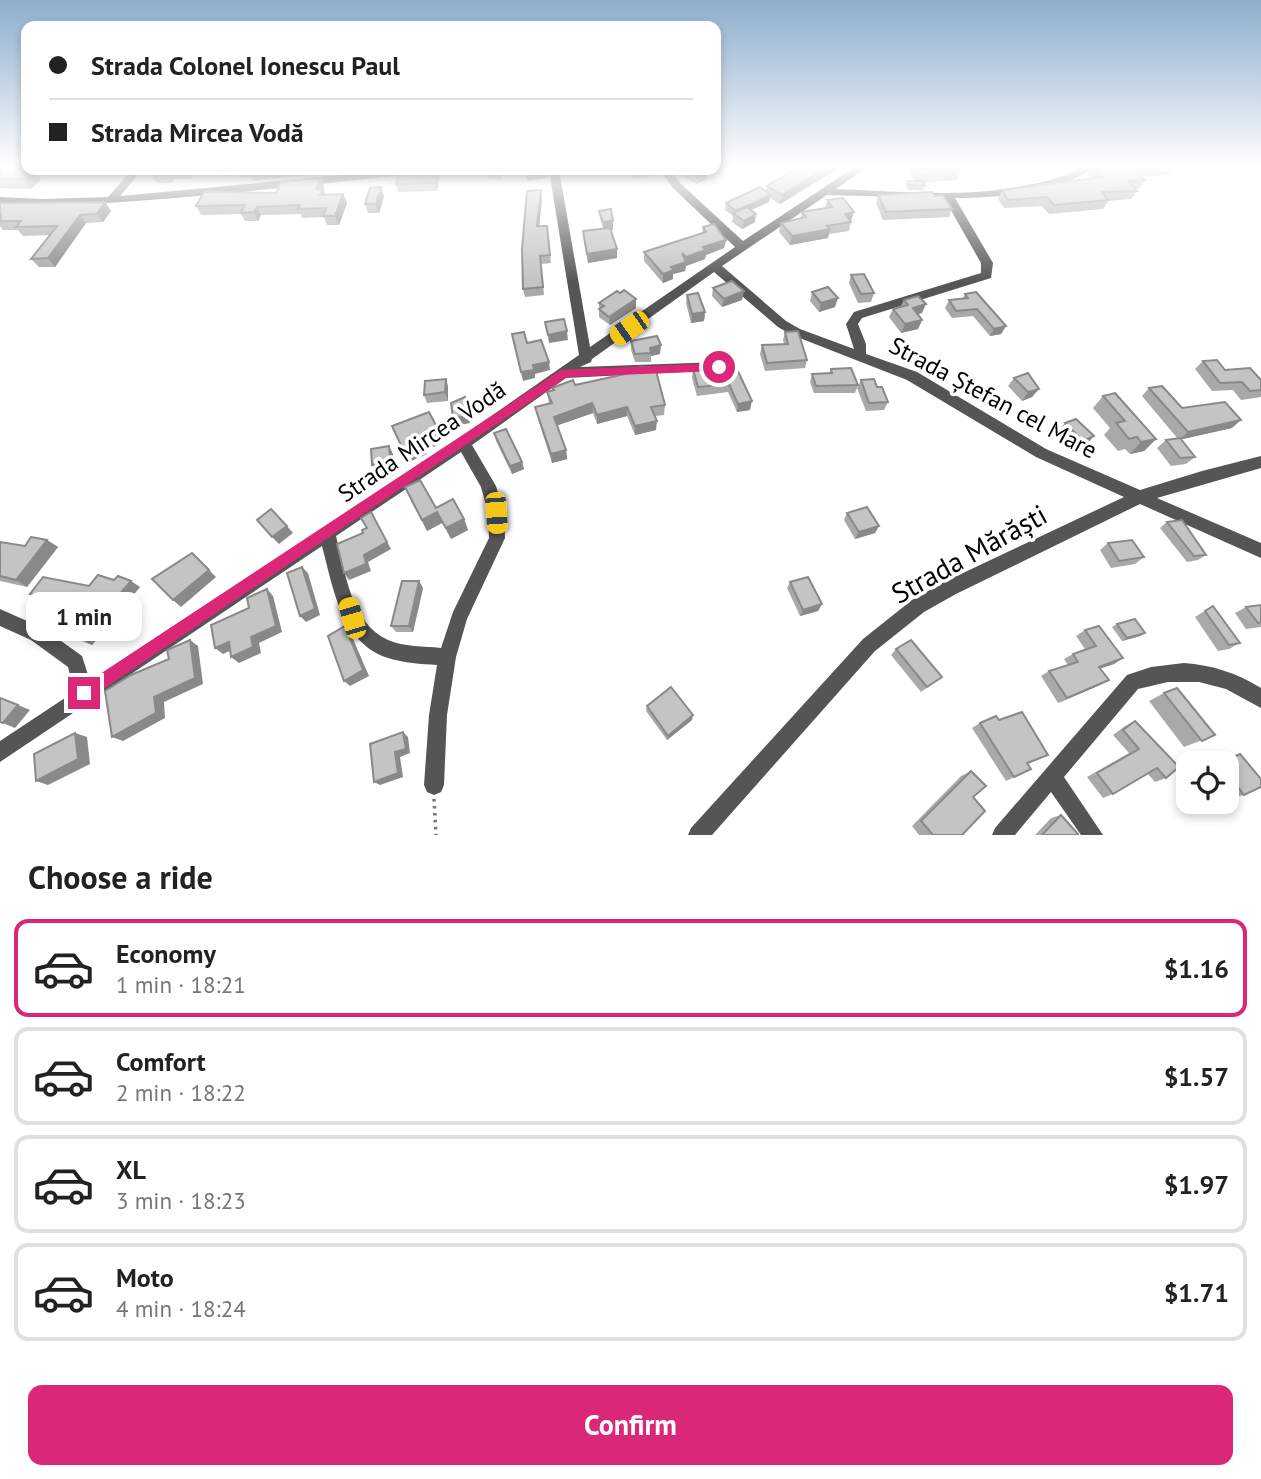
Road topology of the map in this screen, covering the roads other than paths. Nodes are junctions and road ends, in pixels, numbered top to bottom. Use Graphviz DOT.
graph roads {
  1 [pos="560,204"];
  2 [pos="696,204"];
  3 [pos="809,204"];
  4 [pos="953,204"];
  5 [pos="742,247"];
  6 [pos="716,267"];
  7 [pos="860,355"];
  8 [pos="586,359"];
  9 [pos="719,367"];
  10 [pos="565,373"];
  11 [pos="463,443"];
  12 [pos="1261,463"];
  13 [pos="1139,497"];
  14 [pos="327,533"];
  15 [pos="1261,551"];
  16 [pos="0,617"];
  17 [pos="447,657"];
  18 [pos="84,693"];
  19 [pos="1261,699"];
  20 [pos="0,752"];
  21 [pos="1051,775"];
  22 [pos="434,785"];
  23 [pos="698,835"];
  24 [pos="1002,835"];
  25 [pos="1093,835"];
  1 -- 8 [label="street"];
  2 -- 5 [label="street"];
  3 -- 5 [label="street, Strada Mircea Vodă"];
  4 -- 7 [label="street"];
  5 -- 6 [label="street, Strada Mircea Vodă"];
  6 -- 7 [label="street, Strada Ștefan cel Mare"];
  6 -- 8 [label="street, Strada Mircea Vodă"];
  7 -- 13 [label="street, Strada Ștefan cel Mare"];
  8 -- 10 [label="street, Strada Mircea Vodă"];
  9 -- 10 [label="street"];
  10 -- 11 [label="street, Strada Mircea Vodă"];
  11 -- 14 [label="street, Strada Mircea Vodă"];
  11 -- 17 [label="street"];
  12 -- 13 [label="street, Strada Mărăști"];
  13 -- 15 [label="street, Strada Ștefan cel Mare"];
  13 -- 23 [label="street, Strada Mărăști"];
  14 -- 17 [label="street"];
  14 -- 18 [label="street, Strada Mircea Vodă"];
  16 -- 18 [label="street"];
  17 -- 22 [label="street"];
  18 -- 20 [label="street, Strada Mircea Vodă"];
  19 -- 21 [label="street"];
  21 -- 24 [label="street"];
  21 -- 25 [label="street"];
}
